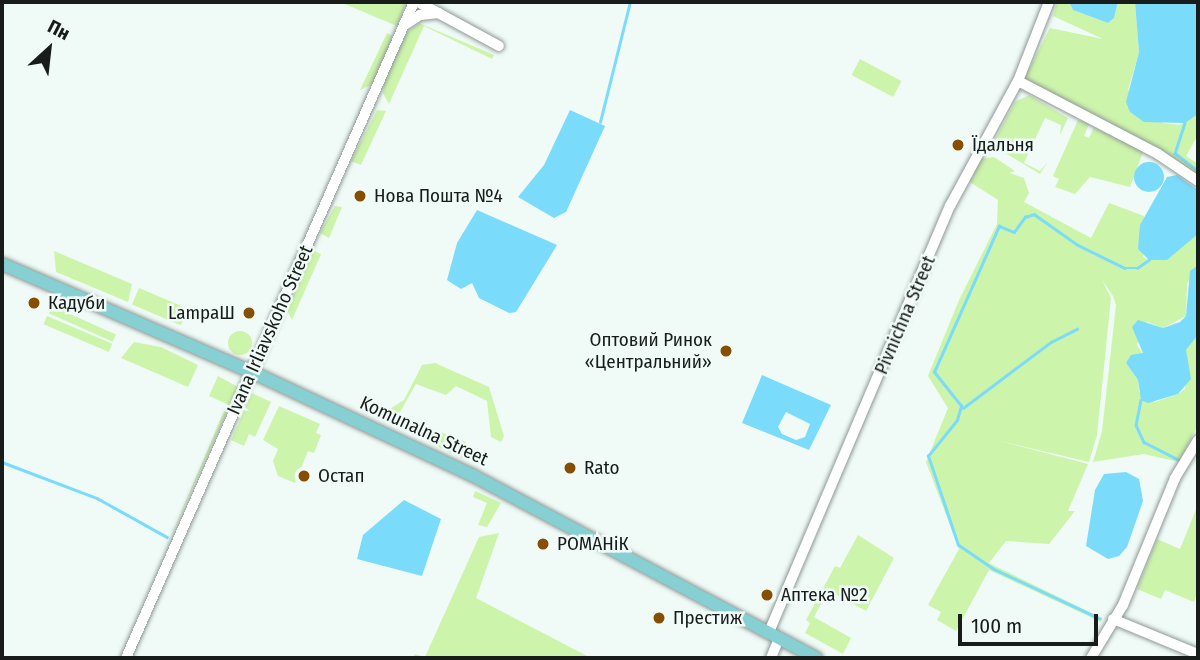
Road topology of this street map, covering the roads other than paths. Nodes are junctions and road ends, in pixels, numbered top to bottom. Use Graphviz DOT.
graph roads {
  1 [pos="416,2"];
  2 [pos="1049,2"];
  3 [pos="439,13"];
  4 [pos="404,26"];
  5 [pos="499,46"];
  6 [pos="1018,81"];
  7 [pos="1198,181"];
  8 [pos="2,264"];
  9 [pos="252,372"];
  10 [pos="1198,440"];
  11 [pos="1194,462"];
  12 [pos="1113,619"];
  13 [pos="774,635"];
  14 [pos="1198,654"];
  15 [pos="126,658"];
  16 [pos="771,658"];
  17 [pos="817,658"];
  18 [pos="1091,658"];
  1 -- 3 [label="street"];
  1 -- 4 [label="street, Ivana Irliavskoho Street"];
  2 -- 6 [label="street, Pivnichna Street"];
  3 -- 4 [label="street"];
  3 -- 5 [label="street"];
  4 -- 9 [label="street, Ivana Irliavskoho Street"];
  6 -- 7 [label="street"];
  6 -- 13 [label="street, Pivnichna Street"];
  8 -- 9 [label="main road, Komunalna Street"];
  9 -- 13 [label="main road, Komunalna Street"];
  9 -- 15 [label="street, Ivana Irliavskoho Street"];
  10 -- 11 [label="street"];
  11 -- 12 [label="street"];
  12 -- 14 [label="street"];
  12 -- 18 [label="street"];
  13 -- 16 [label="street, Pivnichna Street"];
  13 -- 17 [label="main road, Komunalna Street"];
}
